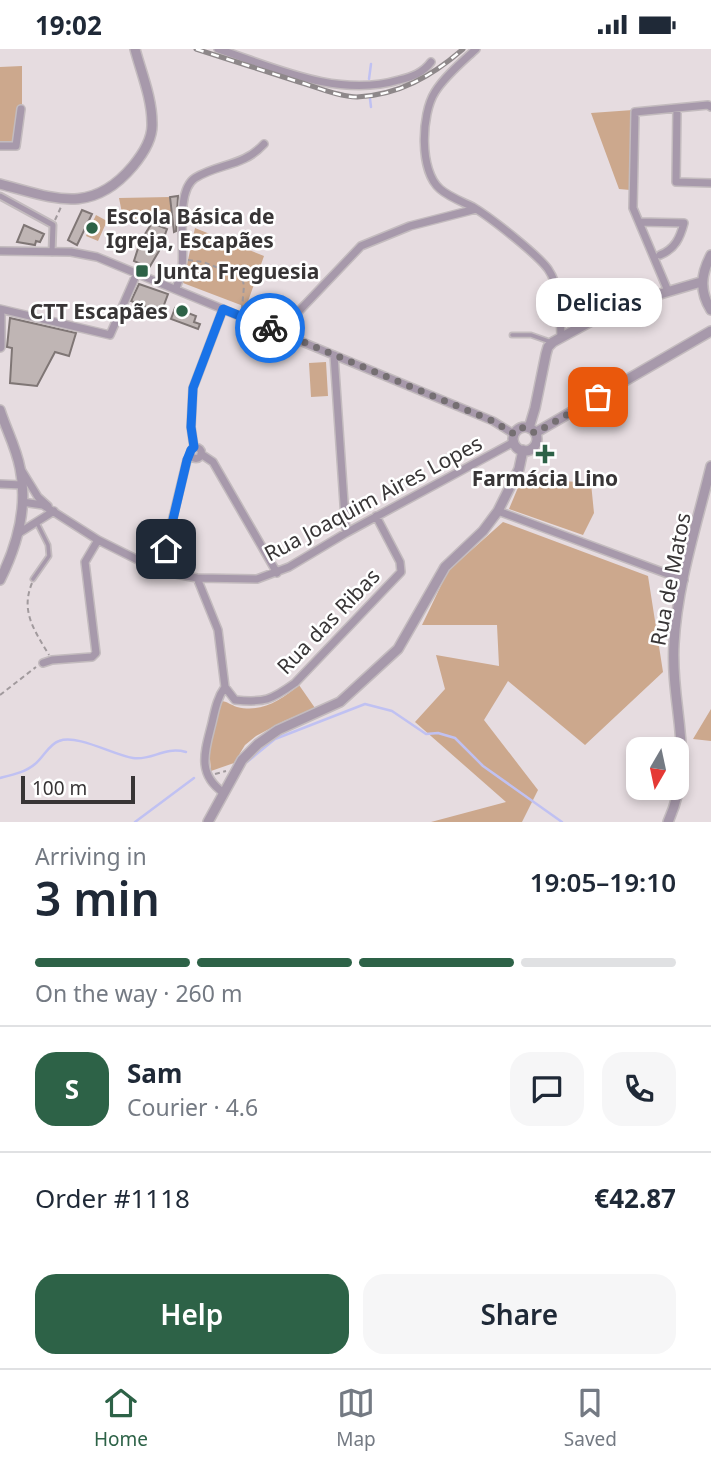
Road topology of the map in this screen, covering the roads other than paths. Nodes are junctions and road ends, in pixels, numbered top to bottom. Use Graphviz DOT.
graph roads {
  1 [pos="135,49"];
  2 [pos="218,49"];
  3 [pos="476,49"];
  4 [pos="431,62"];
  5 [pos="711,107"];
  6 [pos="677,108"];
  7 [pos="22,109"];
  8 [pos="264,144"];
  9 [pos="0,146"];
  10 [pos="711,183"];
  11 [pos="0,184"];
  12 [pos="0,197"];
  13 [pos="476,209"];
  14 [pos="639,222"];
  15 [pos="0,251"];
  16 [pos="52,252"];
  17 [pos="711,254"];
  18 [pos="660,255"];
  19 [pos="137,273"];
  20 [pos="701,282"];
  21 [pos="176,289"];
  22 [pos="668,291"];
  23 [pos="0,309"];
  24 [pos="223,309"];
  25 [pos="711,310"];
  26 [pos="0,315"];
  27 [pos="279,331"];
  28 [pos="711,331"];
  29 [pos="512,335"];
  30 [pos="557,339"];
  31 [pos="0,347"];
  32 [pos="334,355"];
  33 [pos="0,410"];
  34 [pos="532,430"];
  35 [pos="514,438"];
  36 [pos="523,450"];
  37 [pos="192,451"];
  38 [pos="711,467"];
  39 [pos="20,468"];
  40 [pos="0,484"];
  41 [pos="22,485"];
  42 [pos="22,502"];
  43 [pos="54,511"];
  44 [pos="498,511"];
  45 [pos="376,516"];
  46 [pos="36,521"];
  47 [pos="19,533"];
  48 [pos="346,533"];
  49 [pos="98,540"];
  50 [pos="160,571"];
  51 [pos="277,573"];
  52 [pos="197,578"];
  53 [pos="33,579"];
  54 [pos="0,580"];
  55 [pos="684,580"];
  56 [pos="43,663"];
  57 [pos="225,687"];
  58 [pos="224,793"];
  59 [pos="208,822"];
  60 [pos="668,822"];
  1 -- 11 [label="street"];
  2 -- 4 [label="street"];
  3 -- 13 [label="street"];
  5 -- 6 [label="street"];
  6 -- 10 [label="street"];
  6 -- 14 [label="street"];
  7 -- 9 [label="street"];
  8 -- 21 [label="street"];
  12 -- 16 [label="street"];
  13 -- 27 [label="street"];
  13 -- 30 [label="street"];
  14 -- 18 [label="street"];
  14 -- 22 [label="street"];
  15 -- 16 [label="street"];
  16 -- 19 [label="street"];
  17 -- 20 [label="street"];
  19 -- 21 [label="street"];
  19 -- 23 [label="street"];
  20 -- 22 [label="street"];
  20 -- 25 [label="street"];
  21 -- 24 [label="street"];
  22 -- 30 [label="street"];
  24 -- 27 [label="street"];
  24 -- 37 [label="street"];
  26 -- 31 [label="street"];
  27 -- 32 [label="street"];
  28 -- 34 [label="street"];
  29 -- 30 [label="lane"];
  30 -- 34 [label="street"];
  32 -- 35 [label="street"];
  32 -- 48 [label="street"];
  33 -- 39 [label="street"];
  34 -- 35 [label="street"];
  34 -- 36 [label="street"];
  35 -- 36 [label="street"];
  35 -- 45 [label="street, Rua Joaquim Aires Lopes"];
  36 -- 44 [label="street"];
  37 -- 50 [label="street"];
  37 -- 51 [label="street"];
  38 -- 55 [label="street, Rua de Matos"];
  39 -- 41 [label="street"];
  39 -- 43 [label="street"];
  40 -- 41 [label="street"];
  41 -- 42 [label="street"];
  42 -- 43 [label="street"];
  42 -- 47 [label="street"];
  43 -- 46 [label="street"];
  43 -- 49 [label="street, Rua Joaquim Aires Lopes"];
  44 -- 55 [label="street"];
  44 -- 58 [label="street"];
  45 -- 48 [label="street, Rua Joaquim Aires Lopes"];
  45 -- 57 [label="street, Rua das Ribas"];
  46 -- 47 [label="street"];
  46 -- 53 [label="lane"];
  47 -- 54 [label="street"];
  48 -- 51 [label="street, Rua Joaquim Aires Lopes"];
  49 -- 50 [label="street, Rua Joaquim Aires Lopes"];
  49 -- 56 [label="street"];
  50 -- 52 [label="street, Rua Joaquim Aires Lopes"];
  51 -- 52 [label="street, Rua Joaquim Aires Lopes"];
  52 -- 57 [label="street"];
  55 -- 60 [label="street, Rua de Matos"];
  57 -- 58 [label="street"];
  58 -- 59 [label="street"];
}
